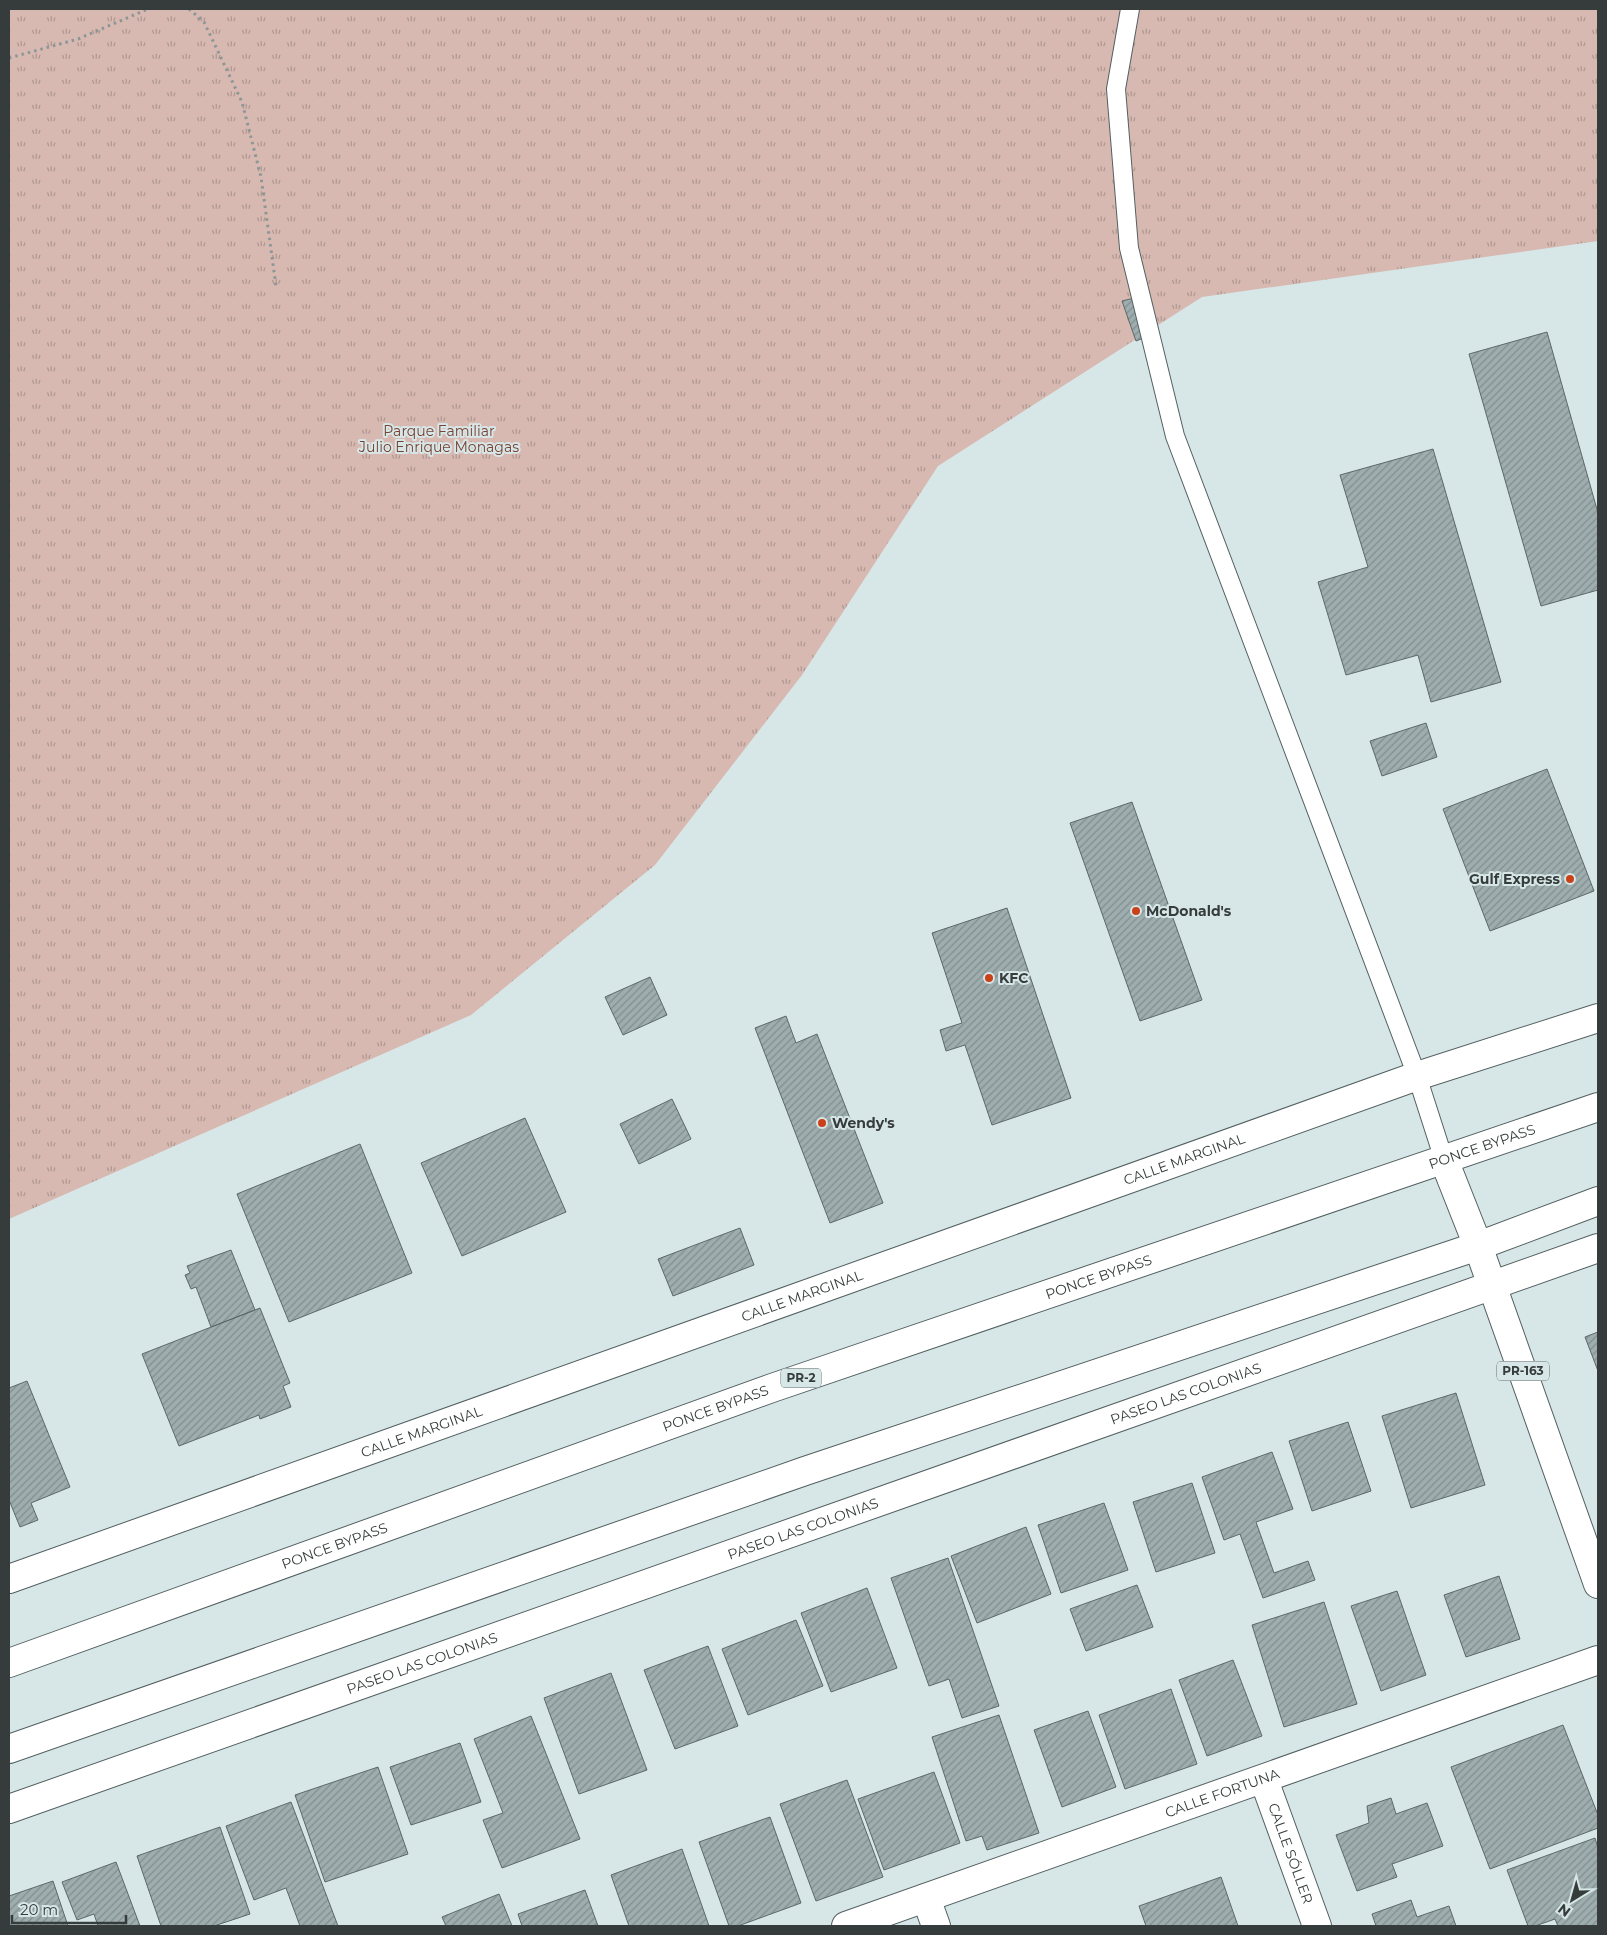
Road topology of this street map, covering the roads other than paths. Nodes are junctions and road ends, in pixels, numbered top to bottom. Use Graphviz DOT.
graph roads {
  1 [pos="1130,9"];
  2 [pos="1598,1018"];
  3 [pos="1417,1076"];
  4 [pos="1598,1107"];
  5 [pos="1444,1160"];
  6 [pos="1598,1201"];
  7 [pos="1478,1246"];
  8 [pos="1598,1248"];
  9 [pos="1492,1285"];
  10 [pos="9,1579"];
  11 [pos="1598,1584"];
  12 [pos="1598,1660"];
  13 [pos="9,1663"];
  14 [pos="9,1749"];
  15 [pos="1264,1780"];
  16 [pos="9,1809"];
  17 [pos="926,1898"];
  18 [pos="846,1926"];
  19 [pos="936,1926"];
  20 [pos="1317,1926"];
  1 -- 3 [label="lane"];
  2 -- 3 [label="main road, CALLE MARGINAL"];
  3 -- 5 [label="lane"];
  3 -- 10 [label="main road, CALLE MARGINAL"];
  4 -- 5 [label="main road, PONCE BYPASS / PR-2"];
  5 -- 7 [label="main road, PR-163"];
  5 -- 13 [label="main road, PONCE BYPASS / PR-2"];
  6 -- 7 [label="main road"];
  7 -- 9 [label="main road, PR-163"];
  7 -- 14 [label="main road"];
  8 -- 9 [label="main road, PASEO LAS COLONIAS"];
  9 -- 11 [label="main road, PR-163"];
  9 -- 16 [label="main road, PASEO LAS COLONIAS"];
  12 -- 15 [label="main road, CALLE FORTUNA"];
  15 -- 17 [label="main road, CALLE FORTUNA"];
  15 -- 20 [label="main road, CALLE SÓLLER"];
  17 -- 18 [label="main road, CALLE FORTUNA"];
  17 -- 19 [label="main road"];
}
